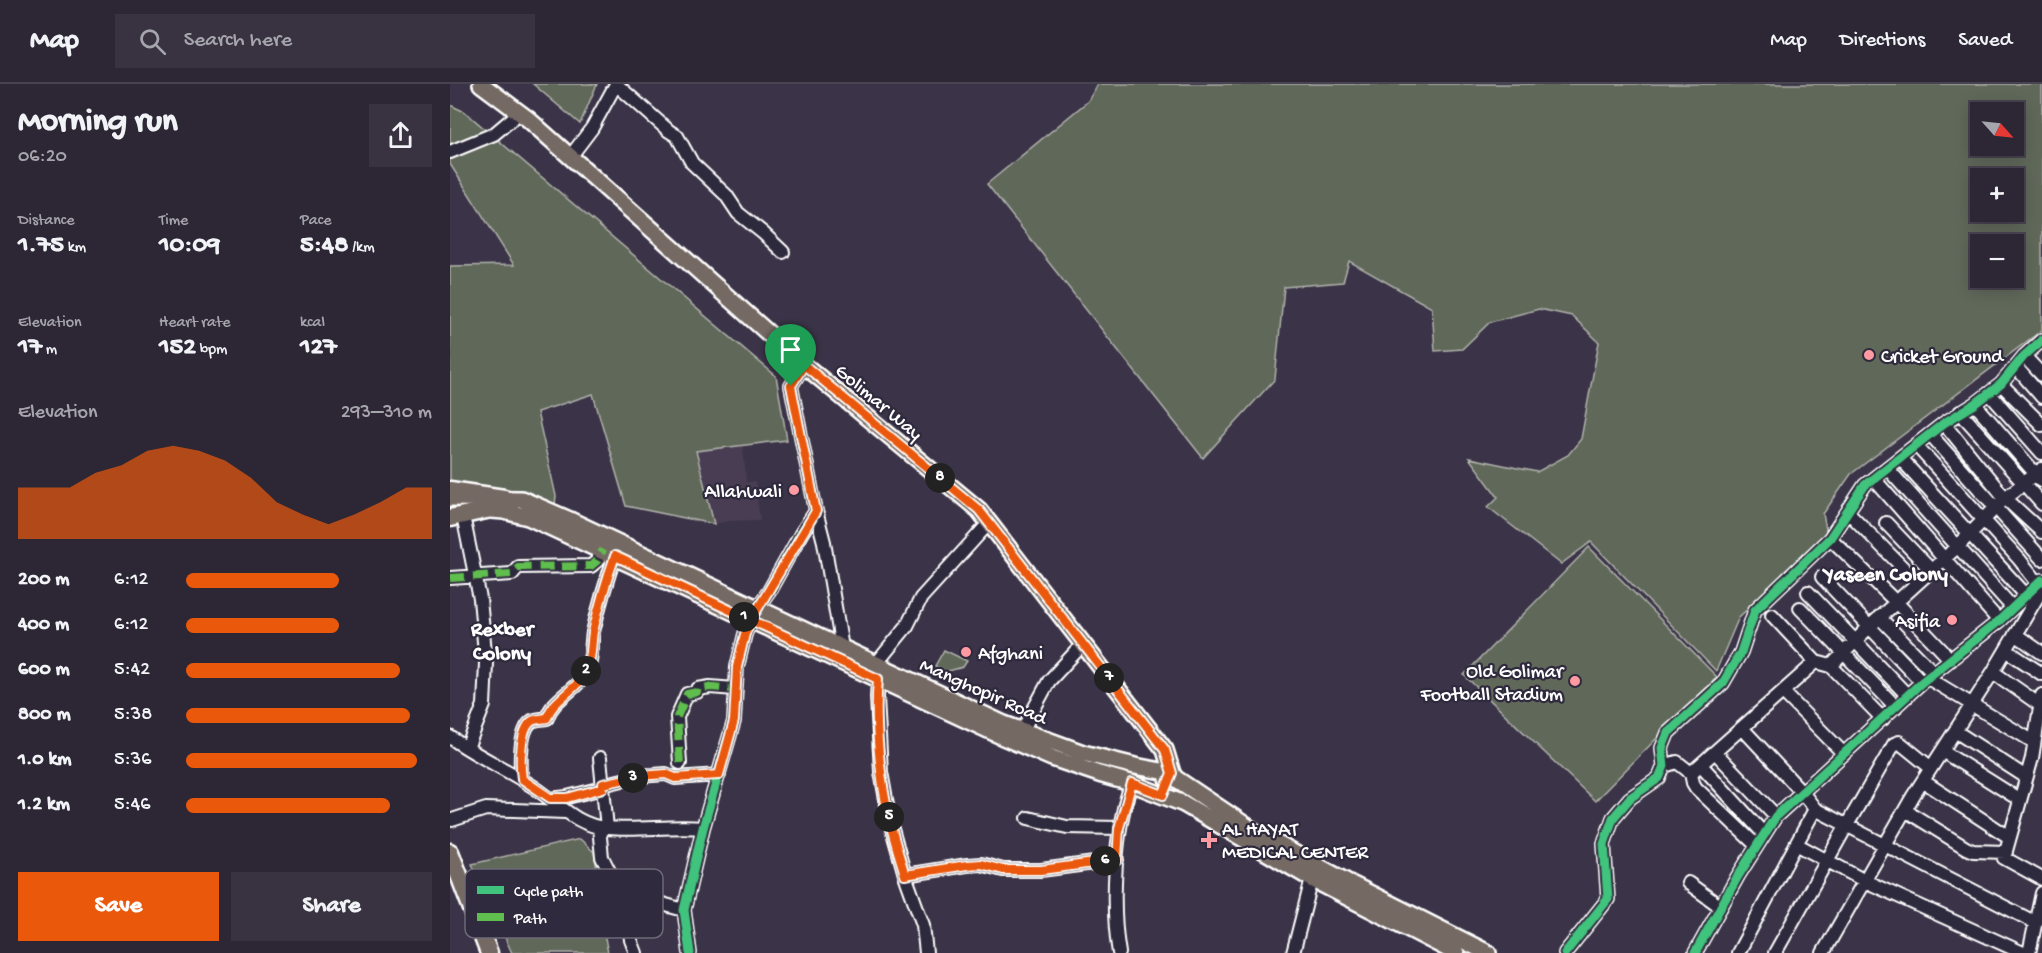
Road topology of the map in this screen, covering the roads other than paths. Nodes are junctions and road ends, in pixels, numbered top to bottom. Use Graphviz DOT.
graph roads {
  1 [pos="481,84"];
  2 [pos="616,84"];
  3 [pos="519,113"];
  4 [pos="450,152"];
  5 [pos="570,157"];
  6 [pos="783,252"];
  7 [pos="2041,343"];
  8 [pos="2024,356"];
  9 [pos="804,365"];
  10 [pos="2016,367"];
  11 [pos="2042,375"];
  12 [pos="2001,384"];
  13 [pos="1989,393"];
  14 [pos="2042,398"];
  15 [pos="1975,404"];
  16 [pos="1960,412"];
  17 [pos="1944,423"];
  18 [pos="2042,425"];
  19 [pos="1930,434"];
  20 [pos="1916,446"];
  21 [pos="2042,453"];
  22 [pos="1900,458"];
  23 [pos="1887,468"];
  24 [pos="2040,475"];
  25 [pos="1874,479"];
  26 [pos="2023,483"];
  27 [pos="450,490"];
  28 [pos="450,498"];
  29 [pos="2001,502"];
  30 [pos="497,504"];
  31 [pos="2042,504"];
  32 [pos="816,511"];
  33 [pos="1848,512"];
  34 [pos="454,514"];
  35 [pos="1983,519"];
  36 [pos="989,523"];
  37 [pos="1886,524"];
  38 [pos="2042,532"];
  39 [pos="1970,534"];
  40 [pos="1830,538"];
  41 [pos="1957,547"];
  42 [pos="609,553"];
  43 [pos="1944,558"];
  44 [pos="2042,559"];
  45 [pos="1931,570"];
  46 [pos="475,575"];
  47 [pos="1822,577"];
  48 [pos="450,578"];
  49 [pos="1917,582"];
  50 [pos="2041,584"];
  51 [pos="1808,592"];
  52 [pos="1896,602"];
  53 [pos="2034,602"];
  54 [pos="2012,607"];
  55 [pos="1800,608"];
  56 [pos="754,614"];
  57 [pos="1772,615"];
  58 [pos="1879,617"];
  59 [pos="1999,621"];
  60 [pos="1869,627"];
  61 [pos="2015,634"];
  62 [pos="1856,640"];
  63 [pos="1083,644"];
  64 [pos="842,648"];
  65 [pos="2006,650"];
  66 [pos="1844,652"];
  67 [pos="2042,653"];
  68 [pos="1951,660"];
  69 [pos="1816,662"];
  70 [pos="1831,666"];
  71 [pos="877,672"];
  72 [pos="1993,672"];
  73 [pos="2042,675"];
  74 [pos="1928,678"];
  75 [pos="735,689"];
  76 [pos="1783,692"];
  77 [pos="1908,696"];
  78 [pos="2041,700"];
  79 [pos="1971,706"];
  80 [pos="1896,707"];
  81 [pos="1883,719"];
  82 [pos="1742,728"];
  83 [pos="1022,731"];
  84 [pos="1955,731"];
  85 [pos="450,737"];
  86 [pos="2034,742"];
  87 [pos="467,748"];
  88 [pos="1942,751"];
  89 [pos="1715,752"];
  90 [pos="1844,754"];
  91 [pos="600,758"];
  92 [pos="680,764"];
  93 [pos="1664,766"];
  94 [pos="1931,768"];
  95 [pos="1696,769"];
  96 [pos="1172,773"];
  97 [pos="719,775"];
  98 [pos="2026,777"];
  99 [pos="522,779"];
  100 [pos="1923,781"];
  101 [pos="1132,783"];
  102 [pos="603,786"];
  103 [pos="1802,792"];
  104 [pos="1163,795"];
  105 [pos="550,798"];
  106 [pos="2020,800"];
  107 [pos="1815,809"];
  108 [pos="1905,810"];
  109 [pos="565,812"];
  110 [pos="1776,816"];
  111 [pos="1028,818"];
  112 [pos="452,820"];
  113 [pos="1847,825"];
  114 [pos="603,827"];
  115 [pos="703,828"];
  116 [pos="1119,828"];
  117 [pos="1764,834"];
  118 [pos="2009,837"];
  119 [pos="1796,844"];
  120 [pos="1884,845"];
  121 [pos="1757,846"];
  122 [pos="450,852"];
  123 [pos="2006,852"];
  124 [pos="1117,860"];
  125 [pos="1827,861"];
  126 [pos="608,869"];
  127 [pos="905,875"];
  128 [pos="1312,879"];
  129 [pos="2042,879"];
  130 [pos="1865,881"];
  131 [pos="1688,883"];
  132 [pos="465,891"];
  133 [pos="2042,893"];
  134 [pos="663,904"];
  135 [pos="1721,907"];
  136 [pos="684,910"];
  137 [pos="2036,923"];
  138 [pos="483,938"];
  139 [pos="631,938"];
  140 [pos="1450,951"];
  141 [pos="489,953"];
  142 [pos="636,953"];
  143 [pos="690,953"];
  144 [pos="926,953"];
  145 [pos="1119,953"];
  146 [pos="1293,953"];
  147 [pos="1488,953"];
  148 [pos="1565,953"];
  149 [pos="1695,953"];
  150 [pos="1737,953"];
  151 [pos="1775,953"];
  152 [pos="1823,953"];
  153 [pos="2023,953"];
  154 [pos="2029,953"];
  1 -- 3 [label="main road, Golimar Way"];
  2 -- 5 [label="street"];
  2 -- 6 [label="street"];
  3 -- 4 [label="street"];
  3 -- 5 [label="main road, Golimar Way"];
  5 -- 9 [label="main road, Golimar Way"];
  7 -- 8 [label="street"];
  8 -- 10 [label="street"];
  8 -- 11 [label="street"];
  9 -- 32 [label="street"];
  9 -- 36 [label="main road, Golimar Way"];
  10 -- 12 [label="street"];
  10 -- 14 [label="street"];
  12 -- 13 [label="street"];
  12 -- 18 [label="street"];
  13 -- 15 [label="street"];
  13 -- 21 [label="street"];
  15 -- 16 [label="street"];
  15 -- 24 [label="street"];
  16 -- 17 [label="street"];
  16 -- 26 [label="street"];
  17 -- 19 [label="street"];
  17 -- 29 [label="street"];
  19 -- 20 [label="street"];
  19 -- 29 [label="street"];
  20 -- 22 [label="street"];
  20 -- 35 [label="street"];
  22 -- 23 [label="street"];
  22 -- 39 [label="street"];
  23 -- 25 [label="street"];
  23 -- 41 [label="street"];
  24 -- 26 [label="street"];
  25 -- 33 [label="street"];
  25 -- 43 [label="street"];
  26 -- 29 [label="street"];
  26 -- 31 [label="street"];
  27 -- 30 [label="highway"];
  28 -- 30 [label="main road, Manghopir Road"];
  29 -- 35 [label="street"];
  29 -- 38 [label="street"];
  29 -- 44 [label="street"];
  30 -- 34 [label="highway"];
  30 -- 42 [label="main road, Manghopir Road"];
  30 -- 56 [label="main road, Manghopir Road"];
  32 -- 56 [label="street"];
  32 -- 64 [label="street"];
  33 -- 40 [label="street"];
  33 -- 49 [label="street"];
  34 -- 46 [label="street"];
  35 -- 39 [label="street"];
  35 -- 50 [label="street"];
  36 -- 63 [label="main road, Golimar Way"];
  36 -- 71 [label="street"];
  37 -- 45 [label="street"];
  39 -- 41 [label="street"];
  39 -- 53 [label="street"];
  40 -- 52 [label="street"];
  40 -- 93 [label="street"];
  41 -- 43 [label="street"];
  41 -- 54 [label="street"];
  42 -- 46 [label="street"];
  42 -- 56 [label="main road, Manghopir Road"];
  42 -- 99 [label="street"];
  43 -- 45 [label="street"];
  43 -- 59 [label="street"];
  45 -- 49 [label="street"];
  46 -- 48 [label="street"];
  46 -- 87 [label="street"];
  47 -- 60 [label="street"];
  49 -- 52 [label="street"];
  50 -- 53 [label="street"];
  51 -- 62 [label="street"];
  52 -- 58 [label="street"];
  52 -- 68 [label="street"];
  53 -- 54 [label="street"];
  53 -- 61 [label="street"];
  54 -- 59 [label="street"];
  55 -- 66 [label="street"];
  56 -- 64 [label="main road, Manghopir Road"];
  56 -- 71 [label="main road, Manghopir Road"];
  56 -- 75 [label="street"];
  57 -- 69 [label="street"];
  58 -- 60 [label="street"];
  58 -- 74 [label="street"];
  59 -- 68 [label="street"];
  60 -- 62 [label="street"];
  60 -- 74 [label="street"];
  61 -- 65 [label="street"];
  61 -- 67 [label="street"];
  62 -- 66 [label="street"];
  62 -- 77 [label="street"];
  63 -- 83 [label="street"];
  63 -- 96 [label="main road, Golimar Way"];
  64 -- 71 [label="main road, Manghopir Road"];
  65 -- 72 [label="street"];
  65 -- 73 [label="street"];
  66 -- 70 [label="street"];
  66 -- 80 [label="street"];
  68 -- 74 [label="street"];
  69 -- 70 [label="street"];
  69 -- 76 [label="street"];
  70 -- 81 [label="street"];
  71 -- 83 [label="main road, Manghopir Road"];
  71 -- 101 [label="main road, Manghopir Road"];
  71 -- 127 [label="street"];
  72 -- 78 [label="street"];
  72 -- 79 [label="street"];
  74 -- 77 [label="street"];
  74 -- 79 [label="street"];
  75 -- 92 [label="street"];
  75 -- 97 [label="street"];
  76 -- 82 [label="street"];
  76 -- 90 [label="street"];
  77 -- 80 [label="street"];
  78 -- 86 [label="street"];
  79 -- 84 [label="street"];
  79 -- 86 [label="street"];
  80 -- 81 [label="street"];
  81 -- 90 [label="street"];
  82 -- 89 [label="street"];
  82 -- 103 [label="street"];
  83 -- 96 [label="main road, Manghopir Road"];
  84 -- 88 [label="street"];
  84 -- 98 [label="street"];
  85 -- 87 [label="street"];
  86 -- 98 [label="street"];
  87 -- 99 [label="street"];
  88 -- 94 [label="street"];
  88 -- 106 [label="street"];
  89 -- 95 [label="street"];
  89 -- 110 [label="street"];
  90 -- 103 [label="street"];
  91 -- 102 [label="street"];
  93 -- 95 [label="street"];
  93 -- 148 [label="street"];
  94 -- 100 [label="street"];
  94 -- 113 [label="street"];
  95 -- 117 [label="street"];
  95 -- 121 [label="street"];
  96 -- 104 [label="main road"];
  96 -- 147 [label="main road, Manghopir Road"];
  97 -- 102 [label="street"];
  97 -- 115 [label="street"];
  98 -- 106 [label="street"];
  99 -- 105 [label="street"];
  100 -- 108 [label="street"];
  100 -- 118 [label="street"];
  101 -- 104 [label="main road, Manghopir Road"];
  101 -- 116 [label="street"];
  102 -- 105 [label="street"];
  102 -- 114 [label="street"];
  103 -- 107 [label="street"];
  103 -- 110 [label="street"];
  104 -- 128 [label="main road, Manghopir Road"];
  105 -- 109 [label="street"];
  106 -- 118 [label="street"];
  107 -- 113 [label="street"];
  107 -- 119 [label="street"];
  108 -- 120 [label="street"];
  108 -- 123 [label="street"];
  109 -- 112 [label="street"];
  109 -- 114 [label="street"];
  110 -- 117 [label="street"];
  111 -- 116 [label="street"];
  113 -- 120 [label="street"];
  113 -- 125 [label="street"];
  114 -- 115 [label="street"];
  114 -- 126 [label="street"];
  115 -- 136 [label="street"];
  116 -- 124 [label="street"];
  117 -- 121 [label="street"];
  118 -- 123 [label="street"];
  119 -- 125 [label="street"];
  119 -- 150 [label="street"];
  120 -- 130 [label="street"];
  120 -- 137 [label="street"];
  121 -- 135 [label="street"];
  122 -- 132 [label="highway"];
  123 -- 129 [label="street"];
  124 -- 127 [label="street"];
  124 -- 145 [label="street"];
  125 -- 130 [label="street"];
  125 -- 151 [label="street"];
  127 -- 144 [label="street"];
  128 -- 140 [label="main road, Manghopir Road"];
  128 -- 146 [label="street"];
  130 -- 152 [label="street"];
  130 -- 153 [label="street"];
  131 -- 135 [label="street"];
  133 -- 137 [label="street"];
  134 -- 136 [label="street"];
  135 -- 149 [label="street"];
  136 -- 143 [label="street"];
  137 -- 154 [label="street"];
  138 -- 141 [label="highway"];
  139 -- 142 [label="street"];
}
